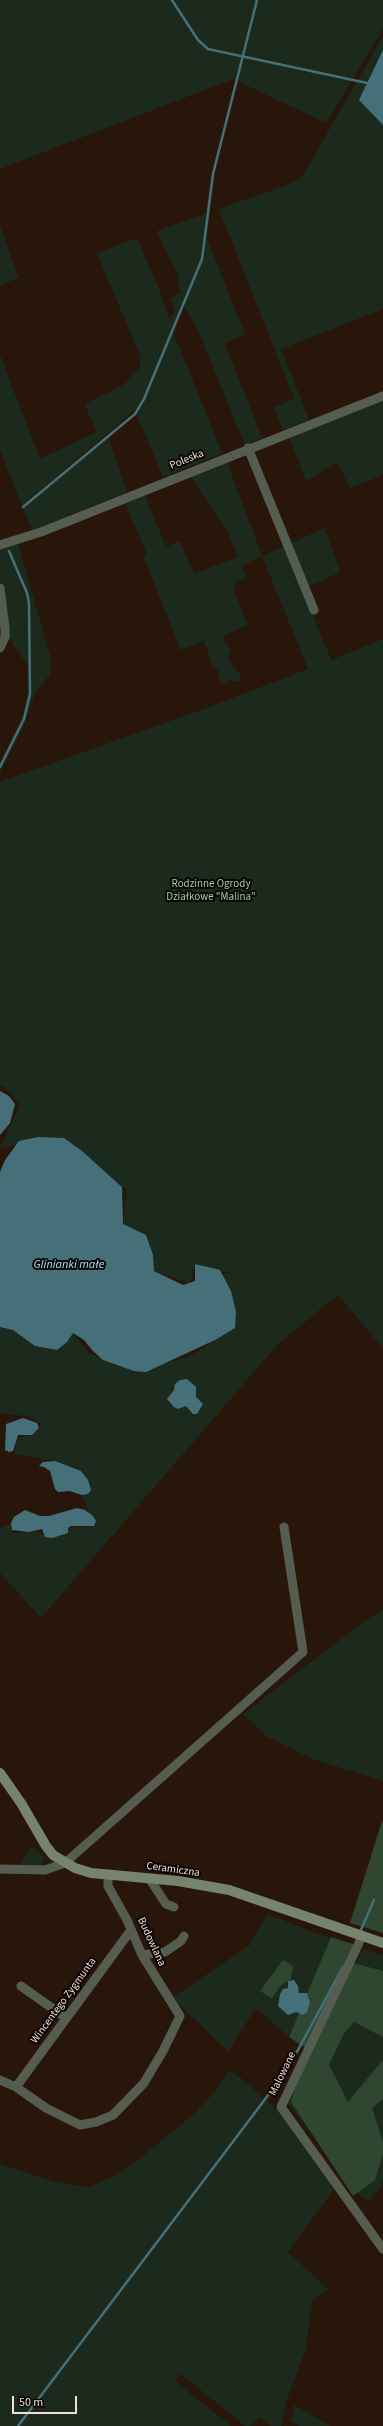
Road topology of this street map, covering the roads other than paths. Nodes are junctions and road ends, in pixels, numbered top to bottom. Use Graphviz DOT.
graph roads {
  1 [pos="383,396"];
  2 [pos="248,448"];
  3 [pos="0,545"];
  4 [pos="0,588"];
  5 [pos="314,610"];
  6 [pos="0,648"];
  7 [pos="284,1527"];
  8 [pos="0,1773"];
  9 [pos="65,1863"];
  10 [pos="0,1869"];
  11 [pos="108,1874"];
  12 [pos="149,1878"];
  13 [pos="174,1907"];
  14 [pos="131,1930"];
  15 [pos="359,1935"];
  16 [pos="184,1936"];
  17 [pos="383,1943"];
  18 [pos="142,1955"];
  19 [pos="20,1986"];
  20 [pos="66,2018"];
  21 [pos="0,2080"];
  22 [pos="16,2087"];
  23 [pos="383,2249"];
  1 -- 2 [label="street, Poleska"];
  2 -- 3 [label="street, Poleska"];
  2 -- 5 [label="street"];
  4 -- 6 [label="street"];
  7 -- 9 [label="street"];
  8 -- 9 [label="street, Ceramiczna"];
  9 -- 10 [label="street"];
  9 -- 11 [label="street, Ceramiczna"];
  11 -- 12 [label="street, Ceramiczna"];
  11 -- 14 [label="street, Budowlana"];
  12 -- 13 [label="street"];
  12 -- 15 [label="street, Ceramiczna"];
  14 -- 18 [label="street, Budowlana"];
  14 -- 20 [label="street, Wincentego Zygmunta"];
  15 -- 17 [label="street, Ceramiczna"];
  15 -- 23 [label="street, Malowane"];
  16 -- 18 [label="street"];
  18 -- 22 [label="street, Budowlana"];
  19 -- 20 [label="street"];
  20 -- 22 [label="street, Wincentego Zygmunta"];
  21 -- 22 [label="street"];
}
